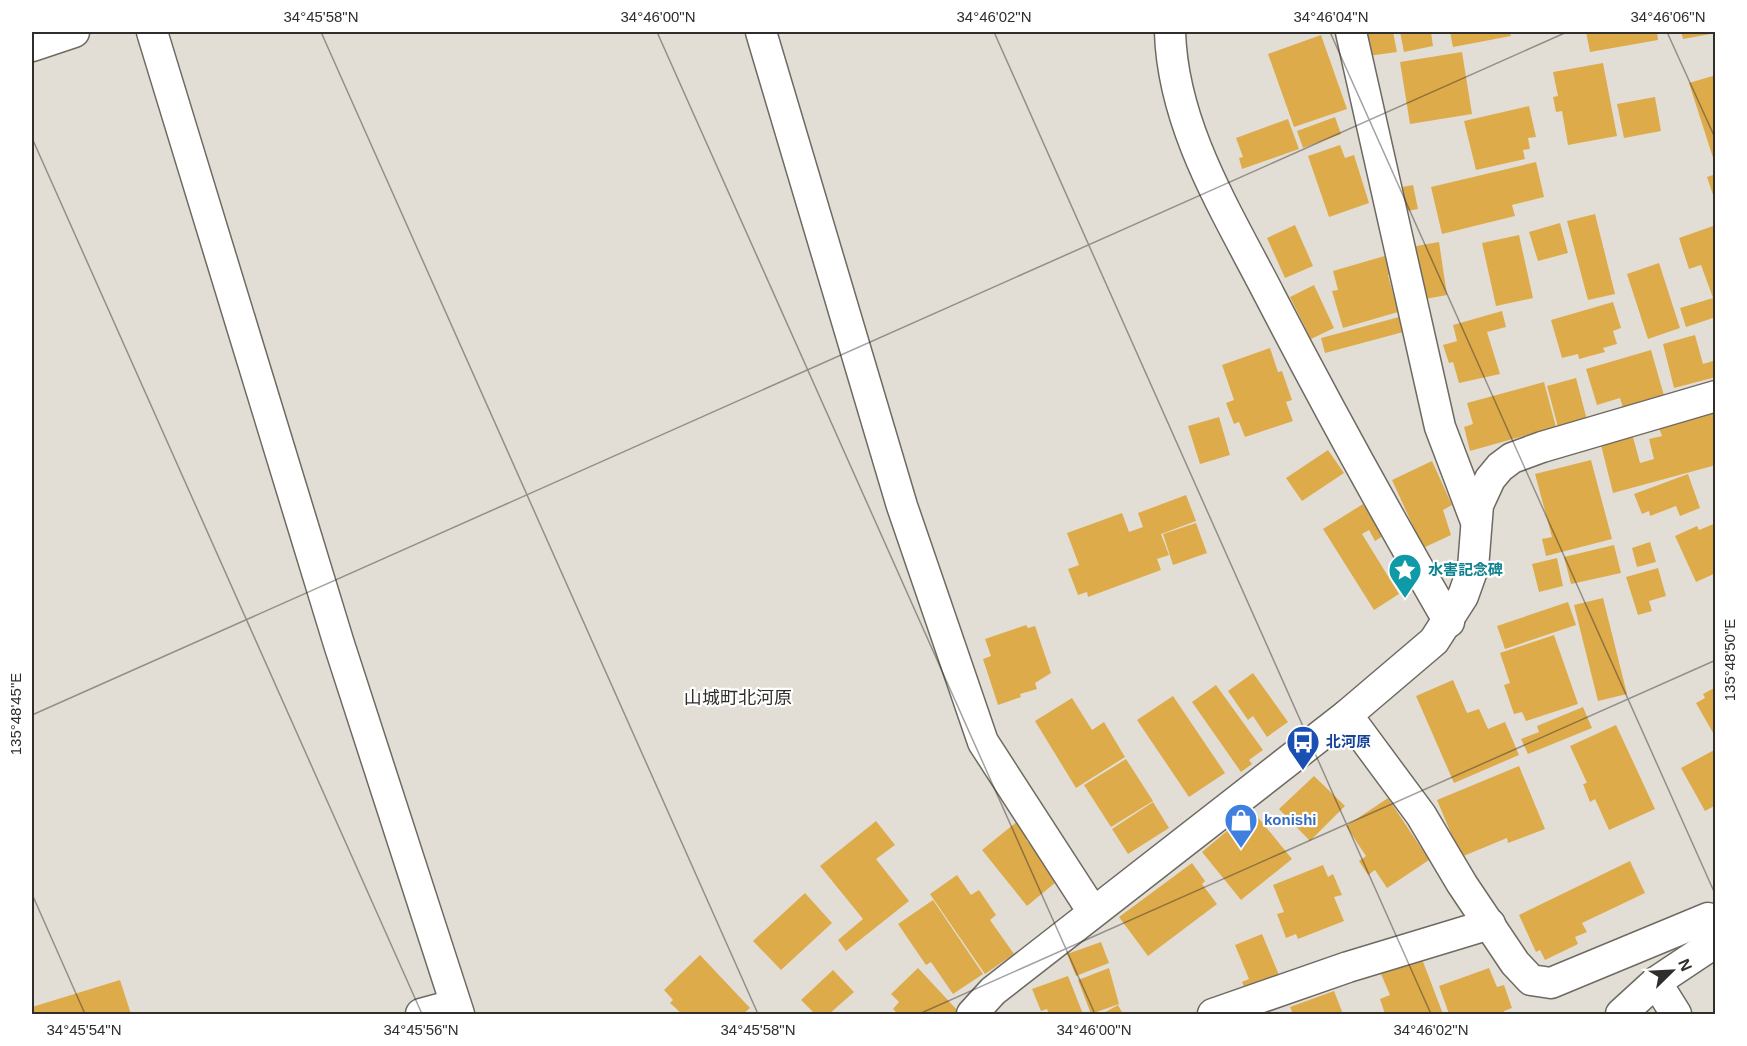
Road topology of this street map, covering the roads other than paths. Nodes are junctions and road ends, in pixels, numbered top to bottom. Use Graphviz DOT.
graph roads {
  1 [pos="74,32"];
  2 [pos="152,32"];
  3 [pos="761,32"];
  4 [pos="1170,32"];
  5 [pos="1351,32"];
  6 [pos="32,46"];
  7 [pos="1716,396"];
  8 [pos="1475,519"];
  9 [pos="1449,622"];
  10 [pos="1347,715"];
  11 [pos="1092,912"];
  12 [pos="1716,923"];
  13 [pos="1490,924"];
  14 [pos="1716,942"];
  15 [pos="1667,999"];
  16 [pos="456,1010"];
  17 [pos="421,1014"];
  18 [pos="972,1014"];
  19 [pos="1213,1014"];
  20 [pos="1621,1014"];
  1 -- 6 [label="street"];
  2 -- 16 [label="street"];
  3 -- 11 [label="street"];
  4 -- 9 [label="street"];
  5 -- 8 [label="street"];
  7 -- 8 [label="street"];
  8 -- 9 [label="street"];
  9 -- 10 [label="street"];
  10 -- 11 [label="street"];
  10 -- 13 [label="street"];
  11 -- 18 [label="street"];
  12 -- 13 [label="street"];
  13 -- 19 [label="street"];
  14 -- 15 [label="street"];
  15 -- 20 [label="street"];
  16 -- 17 [label="street"];
}
